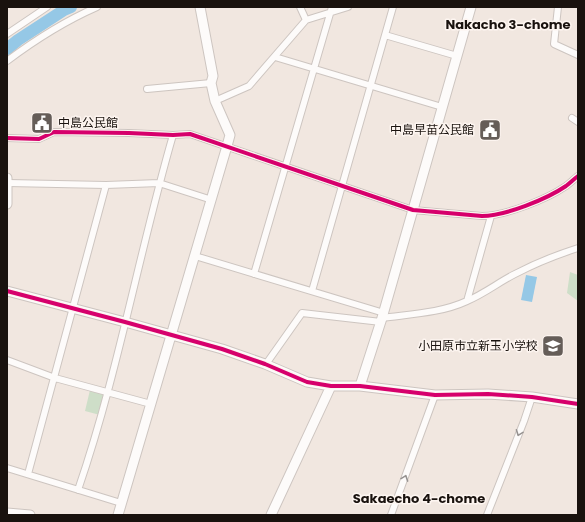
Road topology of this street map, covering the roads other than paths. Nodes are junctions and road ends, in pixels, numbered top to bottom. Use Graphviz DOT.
graph roads {
  1 [pos="47,7"];
  2 [pos="97,7"];
  3 [pos="200,7"];
  4 [pos="300,7"];
  5 [pos="348,7"];
  6 [pos="393,7"];
  7 [pos="471,7"];
  8 [pos="558,7"];
  9 [pos="332,10"];
  10 [pos="306,20"];
  11 [pos="7,34"];
  12 [pos="385,35"];
  13 [pos="578,55"];
  14 [pos="457,56"];
  15 [pos="275,57"];
  16 [pos="7,61"];
  17 [pos="314,70"];
  18 [pos="210,83"];
  19 [pos="371,85"];
  20 [pos="147,89"];
  21 [pos="215,101"];
  22 [pos="442,107"];
  23 [pos="572,118"];
  24 [pos="578,122"];
  25 [pos="173,135"];
  26 [pos="7,138"];
  27 [pos="228,146"];
  28 [pos="286,167"];
  29 [pos="578,176"];
  30 [pos="7,178"];
  31 [pos="8,182"];
  32 [pos="159,183"];
  33 [pos="106,185"];
  34 [pos="342,185"];
  35 [pos="212,200"];
  36 [pos="7,204"];
  37 [pos="413,210"];
  38 [pos="491,216"];
  39 [pos="578,248"];
  40 [pos="195,256"];
  41 [pos="254,274"];
  42 [pos="7,291"];
  43 [pos="312,291"];
  44 [pos="467,301"];
  45 [pos="73,308"];
  46 [pos="382,317"];
  47 [pos="125,322"];
  48 [pos="171,335"];
  49 [pos="7,360"];
  50 [pos="266,364"];
  51 [pos="55,378"];
  52 [pos="331,386"];
  53 [pos="360,386"];
  54 [pos="107,392"];
  55 [pos="435,395"];
  56 [pos="532,397"];
  57 [pos="151,404"];
  58 [pos="578,404"];
  59 [pos="7,468"];
  60 [pos="28,474"];
  61 [pos="78,490"];
  62 [pos="121,503"];
  63 [pos="7,513"];
  64 [pos="30,515"];
  65 [pos="118,515"];
  66 [pos="271,515"];
  67 [pos="391,515"];
  68 [pos="487,515"];
  1 -- 11 [label="street"];
  2 -- 16 [label="street"];
  3 -- 18 [label="street"];
  4 -- 10 [label="street"];
  5 -- 9 [label="street"];
  6 -- 12 [label="street"];
  7 -- 14 [label="street"];
  8 -- 13 [label="street"];
  9 -- 10 [label="street"];
  9 -- 17 [label="street"];
  10 -- 15 [label="street"];
  12 -- 14 [label="street"];
  12 -- 19 [label="street"];
  14 -- 22 [label="street"];
  15 -- 17 [label="street"];
  15 -- 21 [label="street"];
  17 -- 19 [label="street"];
  17 -- 28 [label="street"];
  18 -- 20 [label="street"];
  18 -- 21 [label="street"];
  19 -- 22 [label="street"];
  19 -- 34 [label="street"];
  21 -- 27 [label="street"];
  22 -- 37 [label="street"];
  23 -- 24 [label="street"];
  25 -- 26 [label="street"];
  25 -- 27 [label="street"];
  25 -- 32 [label="street"];
  27 -- 28 [label="street"];
  27 -- 35 [label="street"];
  28 -- 34 [label="street"];
  28 -- 41 [label="street"];
  29 -- 38 [label="street"];
  30 -- 31 [label="street"];
  31 -- 33 [label="street"];
  31 -- 36 [label="street"];
  32 -- 33 [label="street"];
  32 -- 35 [label="street"];
  32 -- 47 [label="street"];
  33 -- 45 [label="street"];
  34 -- 37 [label="street"];
  34 -- 43 [label="street"];
  35 -- 40 [label="street"];
  37 -- 38 [label="street"];
  37 -- 46 [label="street"];
  38 -- 44 [label="street"];
  39 -- 44 [label="street"];
  40 -- 41 [label="street"];
  40 -- 48 [label="street"];
  41 -- 43 [label="street"];
  42 -- 45 [label="street"];
  43 -- 46 [label="street"];
  44 -- 46 [label="street"];
  45 -- 47 [label="street"];
  45 -- 51 [label="street"];
  46 -- 50 [label="street"];
  46 -- 53 [label="street"];
  47 -- 48 [label="street"];
  47 -- 54 [label="street"];
  48 -- 50 [label="street"];
  48 -- 57 [label="street"];
  49 -- 51 [label="street"];
  50 -- 52 [label="street"];
  51 -- 54 [label="street"];
  51 -- 60 [label="street"];
  52 -- 53 [label="street"];
  52 -- 66 [label="street"];
  53 -- 55 [label="street"];
  54 -- 57 [label="street"];
  54 -- 61 [label="street"];
  55 -- 56 [label="street"];
  67 -- 55 [label="street, one-way"];
  56 -- 58 [label="street"];
  56 -- 68 [label="street, one-way"];
  57 -- 62 [label="street"];
  59 -- 60 [label="street"];
  60 -- 61 [label="street"];
  61 -- 62 [label="street"];
  62 -- 65 [label="street"];
  63 -- 64 [label="street"];
}
